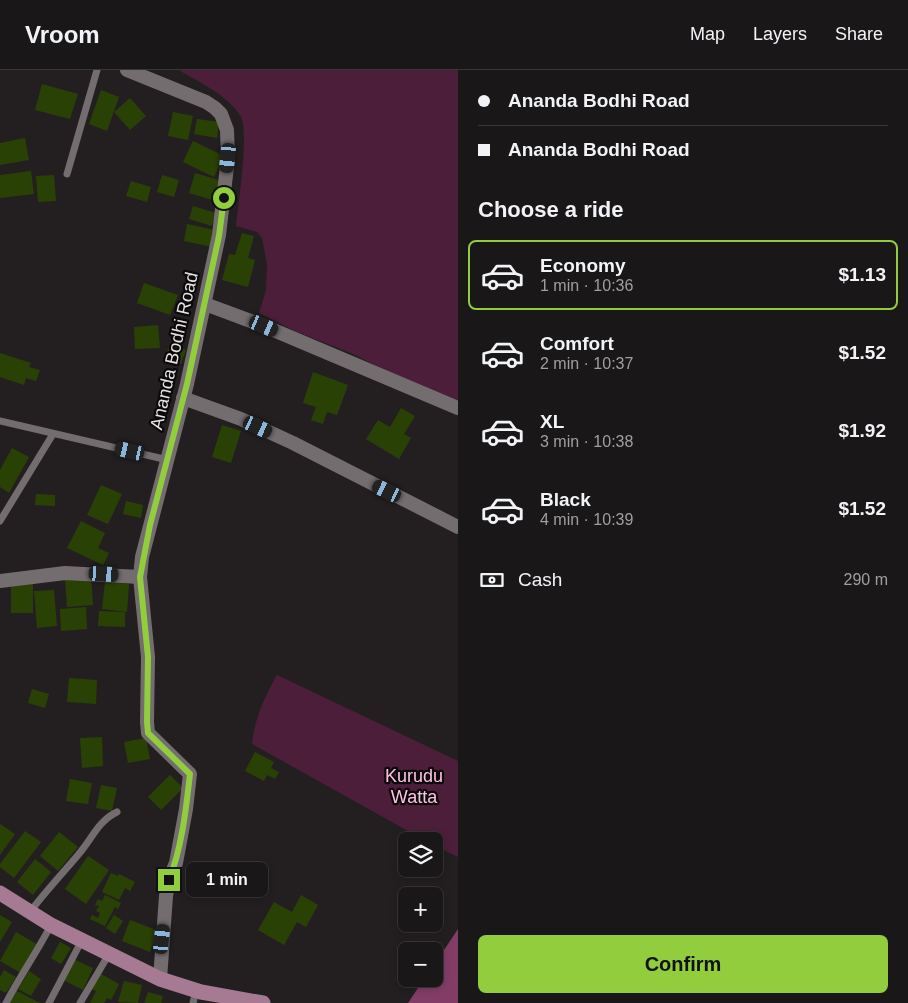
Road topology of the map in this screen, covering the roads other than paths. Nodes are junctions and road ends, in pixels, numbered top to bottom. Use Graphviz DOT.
graph roads {
  1 [pos="97,70"];
  2 [pos="126,70"];
  3 [pos="67,174"];
  4 [pos="204,304"];
  5 [pos="183,398"];
  6 [pos="458,408"];
  7 [pos="0,422"];
  8 [pos="53,434"];
  9 [pos="168,460"];
  10 [pos="0,521"];
  11 [pos="458,527"];
  12 [pos="140,577"];
  13 [pos="0,580"];
  14 [pos="117,812"];
  15 [pos="0,893"];
  16 [pos="30,912"];
  17 [pos="51,925"];
  18 [pos="82,940"];
  19 [pos="109,954"];
  20 [pos="160,979"];
  21 [pos="195,997"];
  22 [pos="231,1000"];
  23 [pos="6,1003"];
  24 [pos="49,1003"];
  25 [pos="80,1003"];
  26 [pos="263,1003"];
  1 -- 3 [label="lane"];
  2 -- 4 [label="street, Ananda Bodhi Road"];
  4 -- 5 [label="street, Ananda Bodhi Road"];
  4 -- 6 [label="street"];
  5 -- 9 [label="street, Ananda Bodhi Road"];
  5 -- 11 [label="street"];
  7 -- 8 [label="lane"];
  8 -- 9 [label="lane"];
  8 -- 10 [label="lane"];
  9 -- 12 [label="street, Ananda Bodhi Road"];
  12 -- 13 [label="street"];
  12 -- 20 [label="street, Ananda Bodhi Road"];
  14 -- 16 [label="lane"];
  15 -- 16 [label="main road"];
  16 -- 17 [label="main road"];
  17 -- 18 [label="main road"];
  17 -- 23 [label="lane"];
  18 -- 19 [label="main road"];
  18 -- 24 [label="lane"];
  19 -- 20 [label="main road"];
  19 -- 25 [label="lane"];
  20 -- 21 [label="main road"];
  21 -- 22 [label="main road"];
  22 -- 26 [label="main road"];
}
